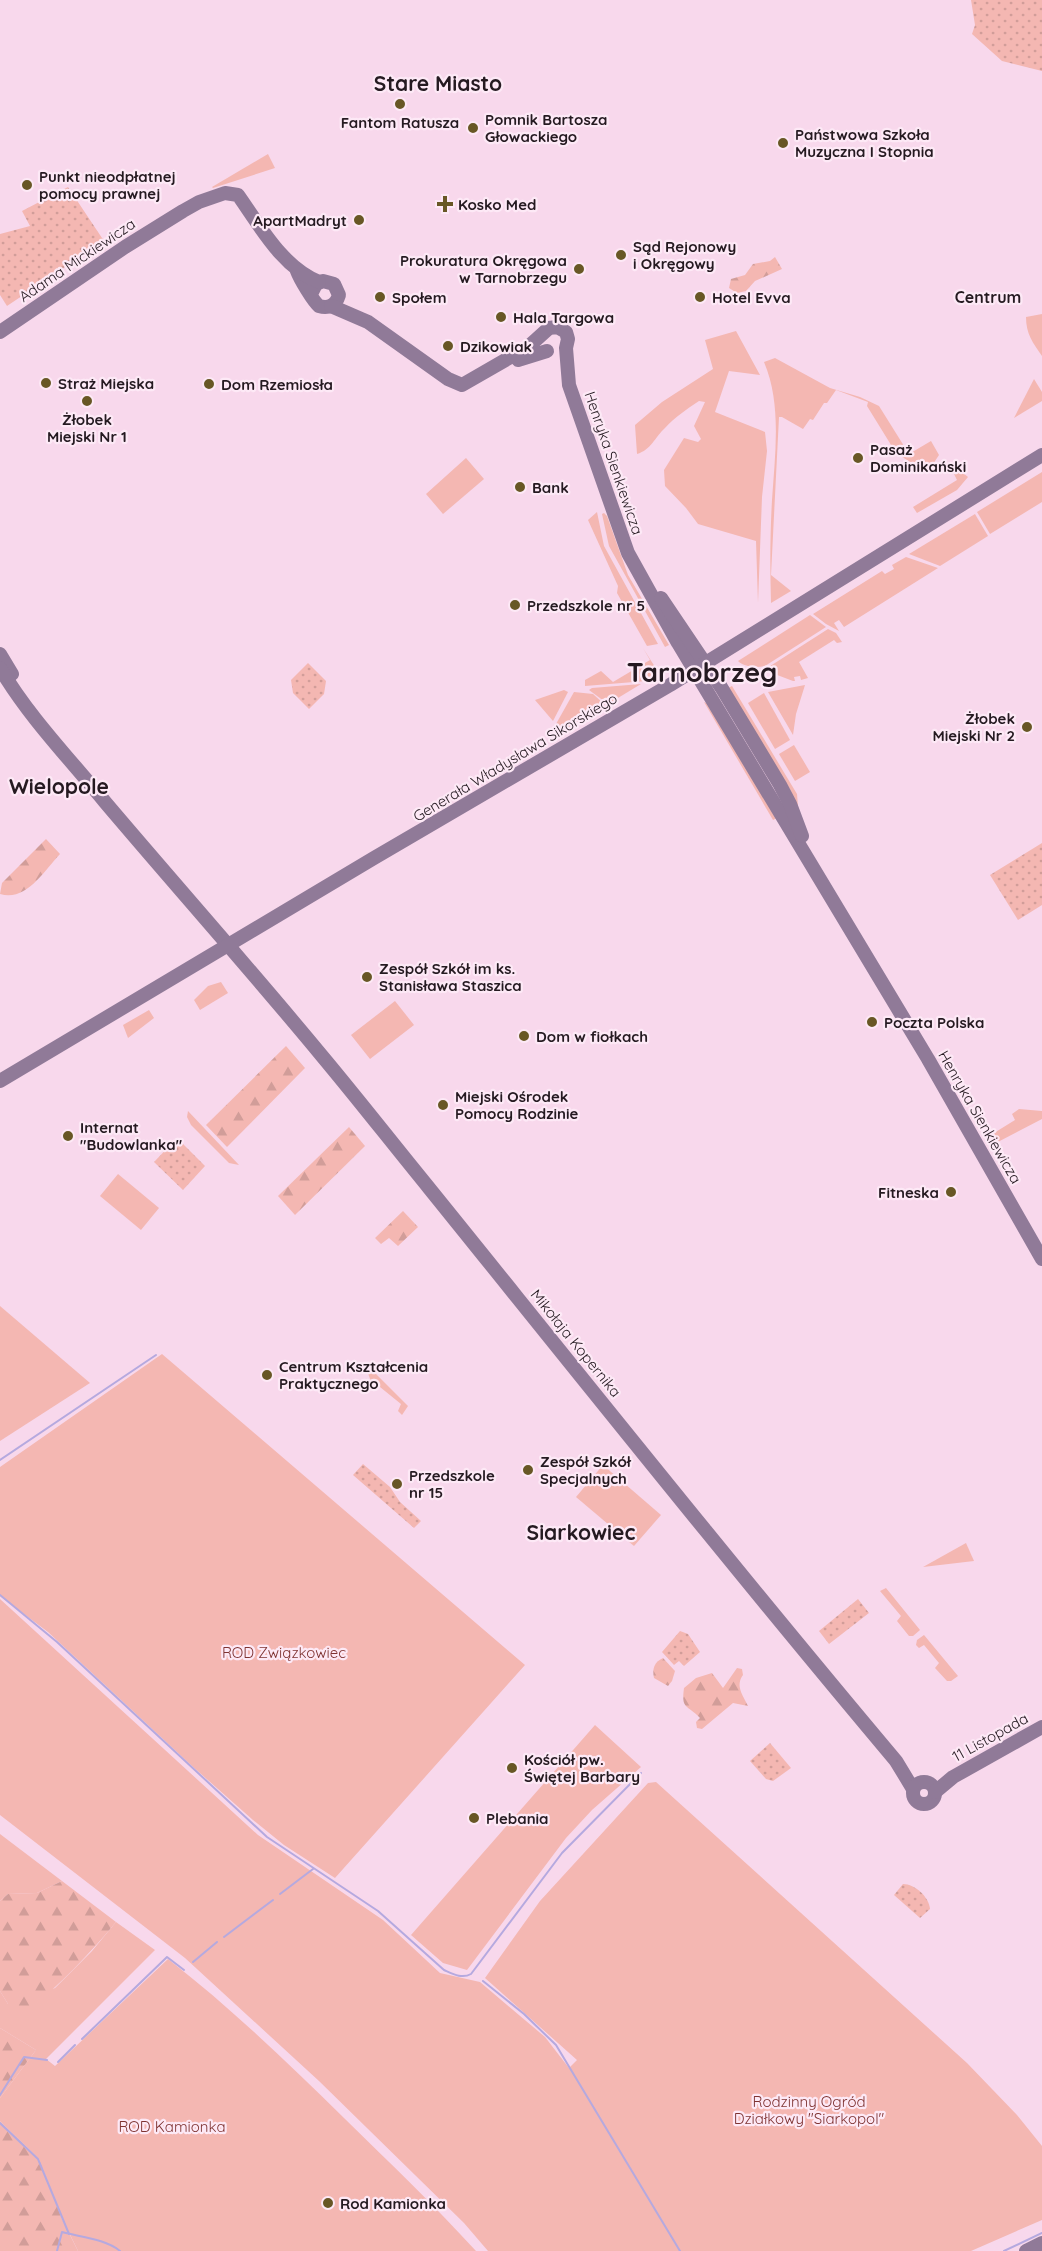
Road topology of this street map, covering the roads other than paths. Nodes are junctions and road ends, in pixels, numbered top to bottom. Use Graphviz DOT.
graph roads {
  1 [pos="315,288"];
  2 [pos="335,300"];
  3 [pos="1,328"];
  4 [pos="542,336"];
  5 [pos="566,348"];
  6 [pos="550,352"];
  7 [pos="507,361"];
  8 [pos="569,385"];
  9 [pos="1042,455"];
  10 [pos="0,654"];
  11 [pos="700,667"];
  12 [pos="0,668"];
  13 [pos="69,758"];
  14 [pos="230,945"];
  15 [pos="0,1081"];
  16 [pos="1042,1259"];
  17 [pos="1042,1727"];
  18 [pos="925,1787"];
  19 [pos="1042,2243"];
  20 [pos="1026,2251"];
  1 -- 2 [label="street"];
  1 -- 2 [label="street"];
  1 -- 3 [label="street, Adama Mickiewicza"];
  2 -- 7 [label="street"];
  4 -- 5 [label="street"];
  4 -- 6 [label="street"];
  4 -- 7 [label="street"];
  5 -- 6 [label="street"];
  5 -- 8 [label="street, Henryka Sienkiewicza"];
  6 -- 7 [label="street"];
  6 -- 8 [label="street, Henryka Sienkiewicza"];
  8 -- 11 [label="street, Henryka Sienkiewicza"];
  9 -- 11 [label="street, Generała Władysława Sikorskiego"];
  10 -- 13 [label="street"];
  11 -- 14 [label="street, Generała Władysława Sikorskiego"];
  11 -- 16 [label="street, Henryka Sienkiewicza"];
  12 -- 13 [label="street"];
  13 -- 14 [label="street, Mikołaja Kopernika"];
  14 -- 15 [label="street, Generała Władysława Sikorskiego"];
  14 -- 18 [label="street, Mikołaja Kopernika"];
  17 -- 18 [label="street, 11 Listopada"];
  19 -- 20 [label="street"];
}
